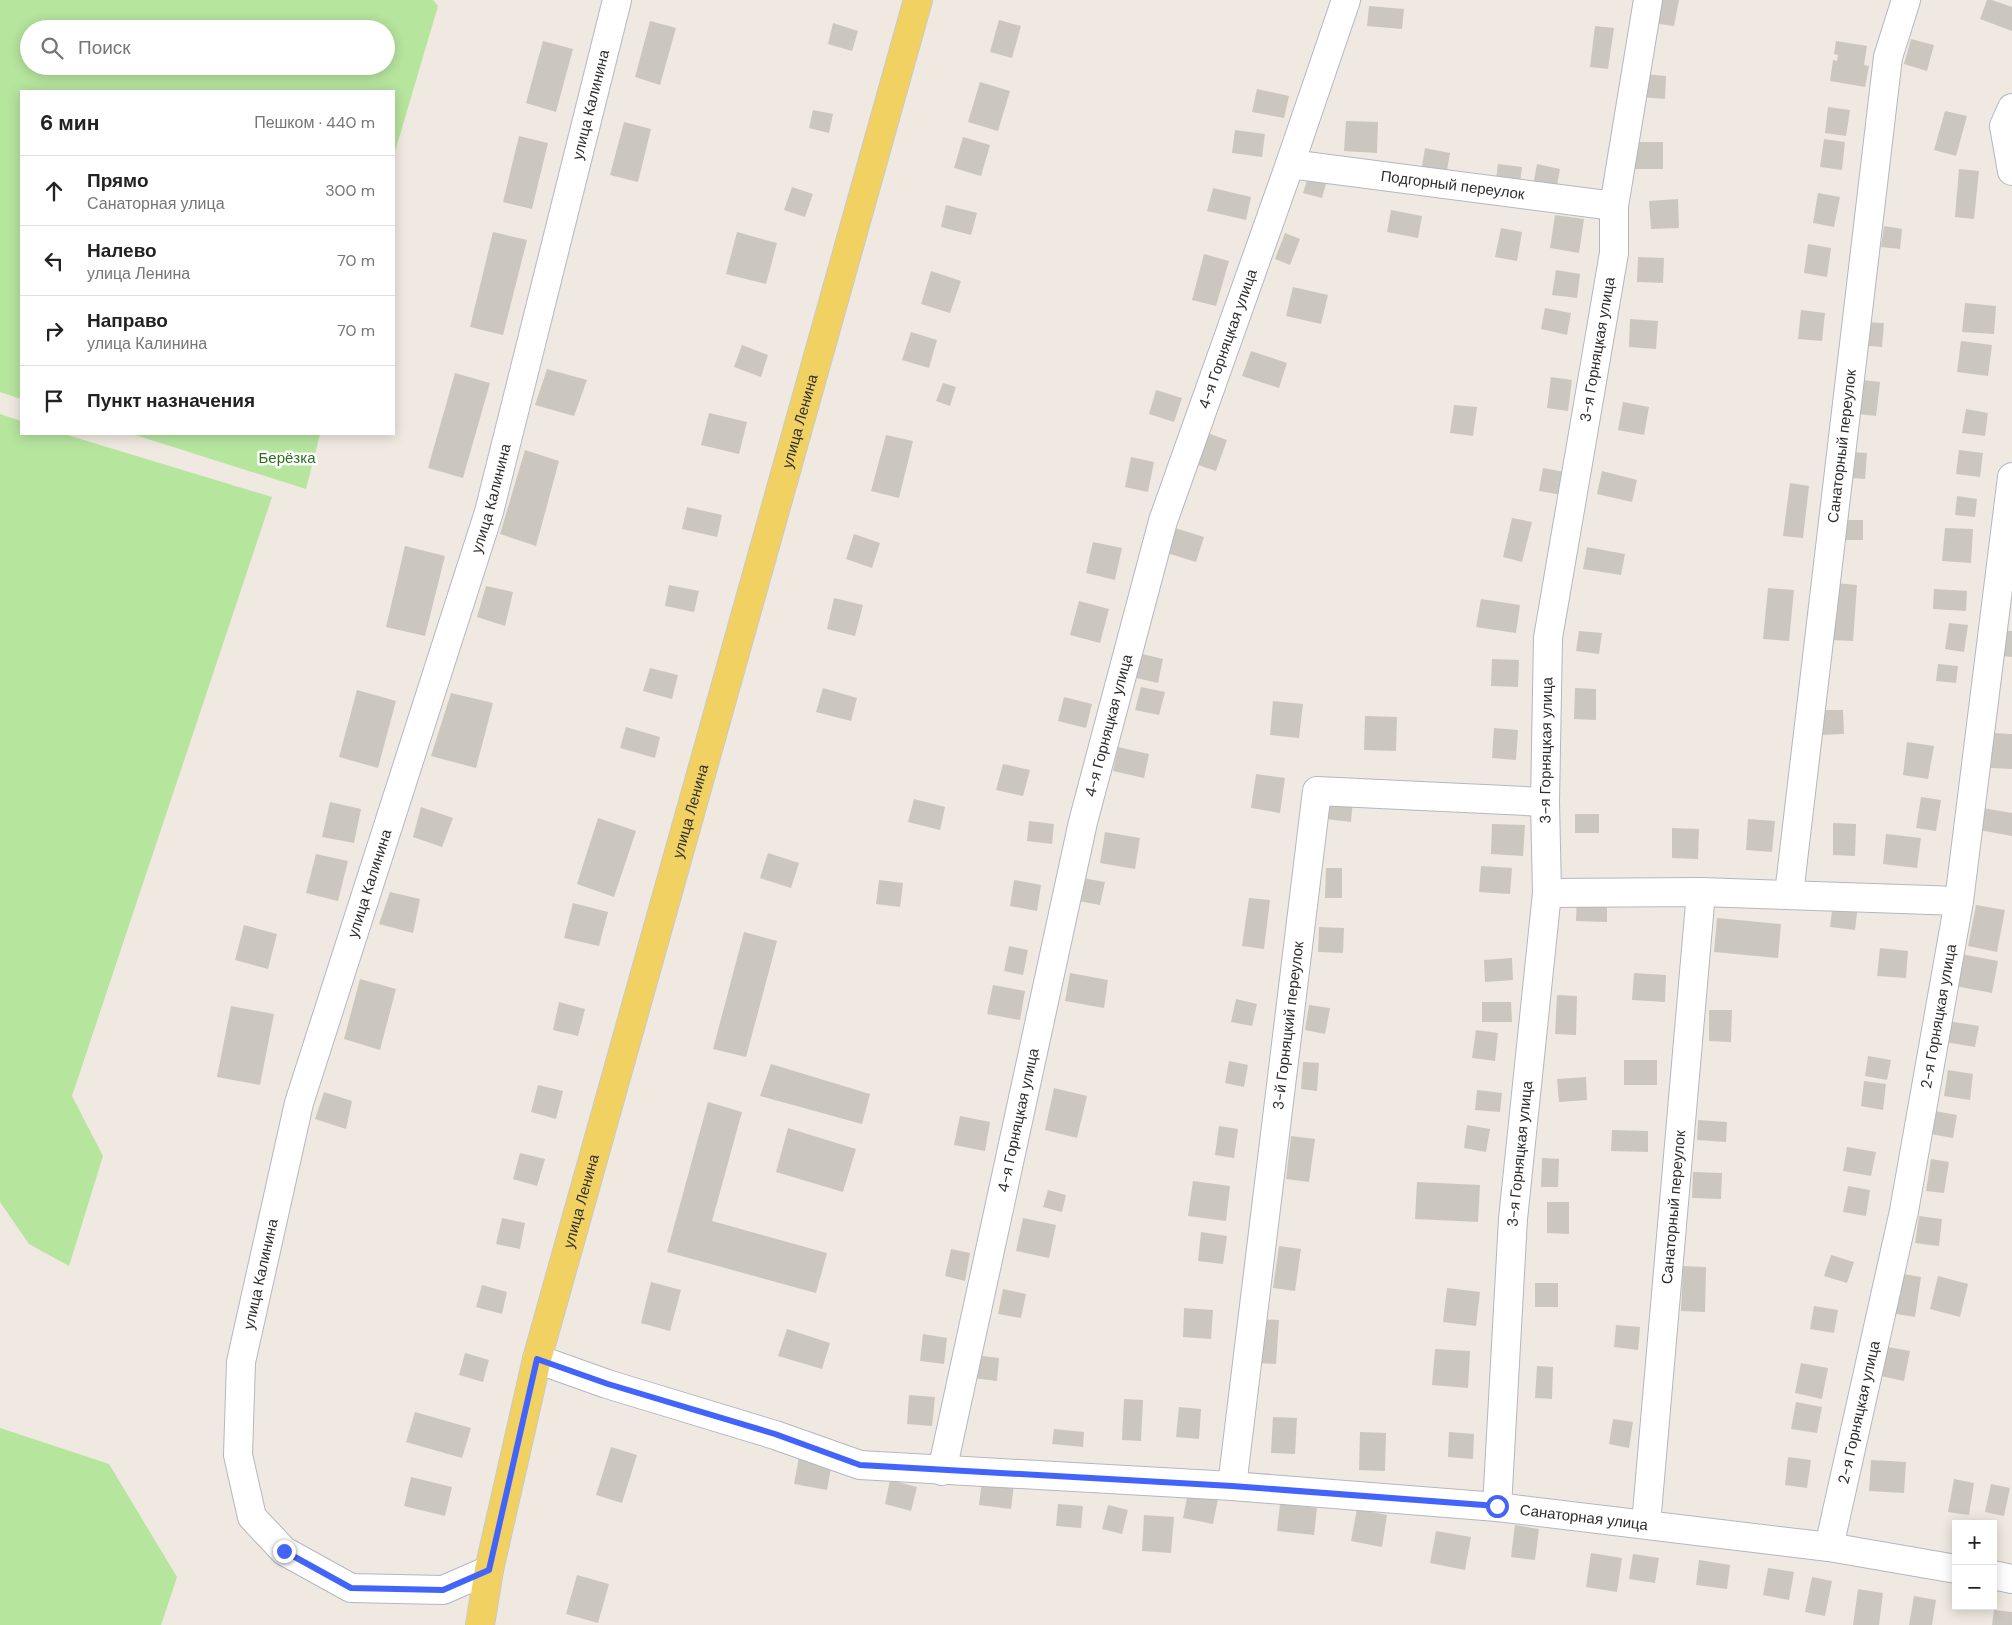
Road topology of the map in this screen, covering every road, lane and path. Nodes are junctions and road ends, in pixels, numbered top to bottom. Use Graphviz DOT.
graph roads {
  1 [pos="617,0"];
  2 [pos="918,0"];
  3 [pos="1346,0"];
  4 [pos="1648,0"];
  5 [pos="1906,0"];
  6 [pos="2012,108"];
  7 [pos="1290,164"];
  8 [pos="2012,171"];
  9 [pos="1614,206"];
  10 [pos="2012,477"];
  11 [pos="1545,802"];
  12 [pos="1700,892"];
  13 [pos="1547,894"];
  14 [pos="1789,894"];
  15 [pos="1959,901"];
  16 [pos="537,1359"];
  17 [pos="942,1471"];
  18 [pos="1232,1486"];
  19 [pos="1497,1506"];
  20 [pos="1646,1524"];
  21 [pos="1829,1547"];
  22 [pos="1952,1568"];
  23 [pos="489,1570"];
  24 [pos="1997,1577"];
  25 [pos="2012,1579"];
  26 [pos="480,1625"];
  1 -- 23 [label="street, улица Калинина"];
  2 -- 16 [label="main road, улица Ленина"];
  3 -- 7 [label="street, 4-я Горняцкая улица"];
  4 -- 9 [label="street, 3-я Горняцкая улица"];
  5 -- 14 [label="street, Санаторный переулок"];
  6 -- 8 [label="street"];
  7 -- 9 [label="street, Подгорный переулок"];
  7 -- 17 [label="street, 4-я Горняцкая улица"];
  9 -- 11 [label="street, 3-я Горняцкая улица"];
  10 -- 15 [label="street, 2-я Горняцкая улица"];
  11 -- 13 [label="street, 3-я Горняцкая улица"];
  11 -- 18 [label="street, 3-й Горняцкий переулок"];
  12 -- 13 [label="street"];
  12 -- 14 [label="street"];
  12 -- 20 [label="street, Санаторный переулок"];
  13 -- 19 [label="street, 3-я Горняцкая улица"];
  14 -- 15 [label="street"];
  15 -- 21 [label="street, 2-я Горняцкая улица"];
  16 -- 17 [label="street, Санаторная улица"];
  16 -- 23 [label="main road, улица Ленина"];
  17 -- 18 [label="street, Санаторная улица"];
  18 -- 19 [label="street, Санаторная улица"];
  19 -- 20 [label="street, Санаторная улица"];
  20 -- 21 [label="street, Санаторная улица"];
  21 -- 22 [label="street, Санаторная улица"];
  23 -- 26 [label="main road, улица Ленина"];
  24 -- 25 [label="street"];
}
